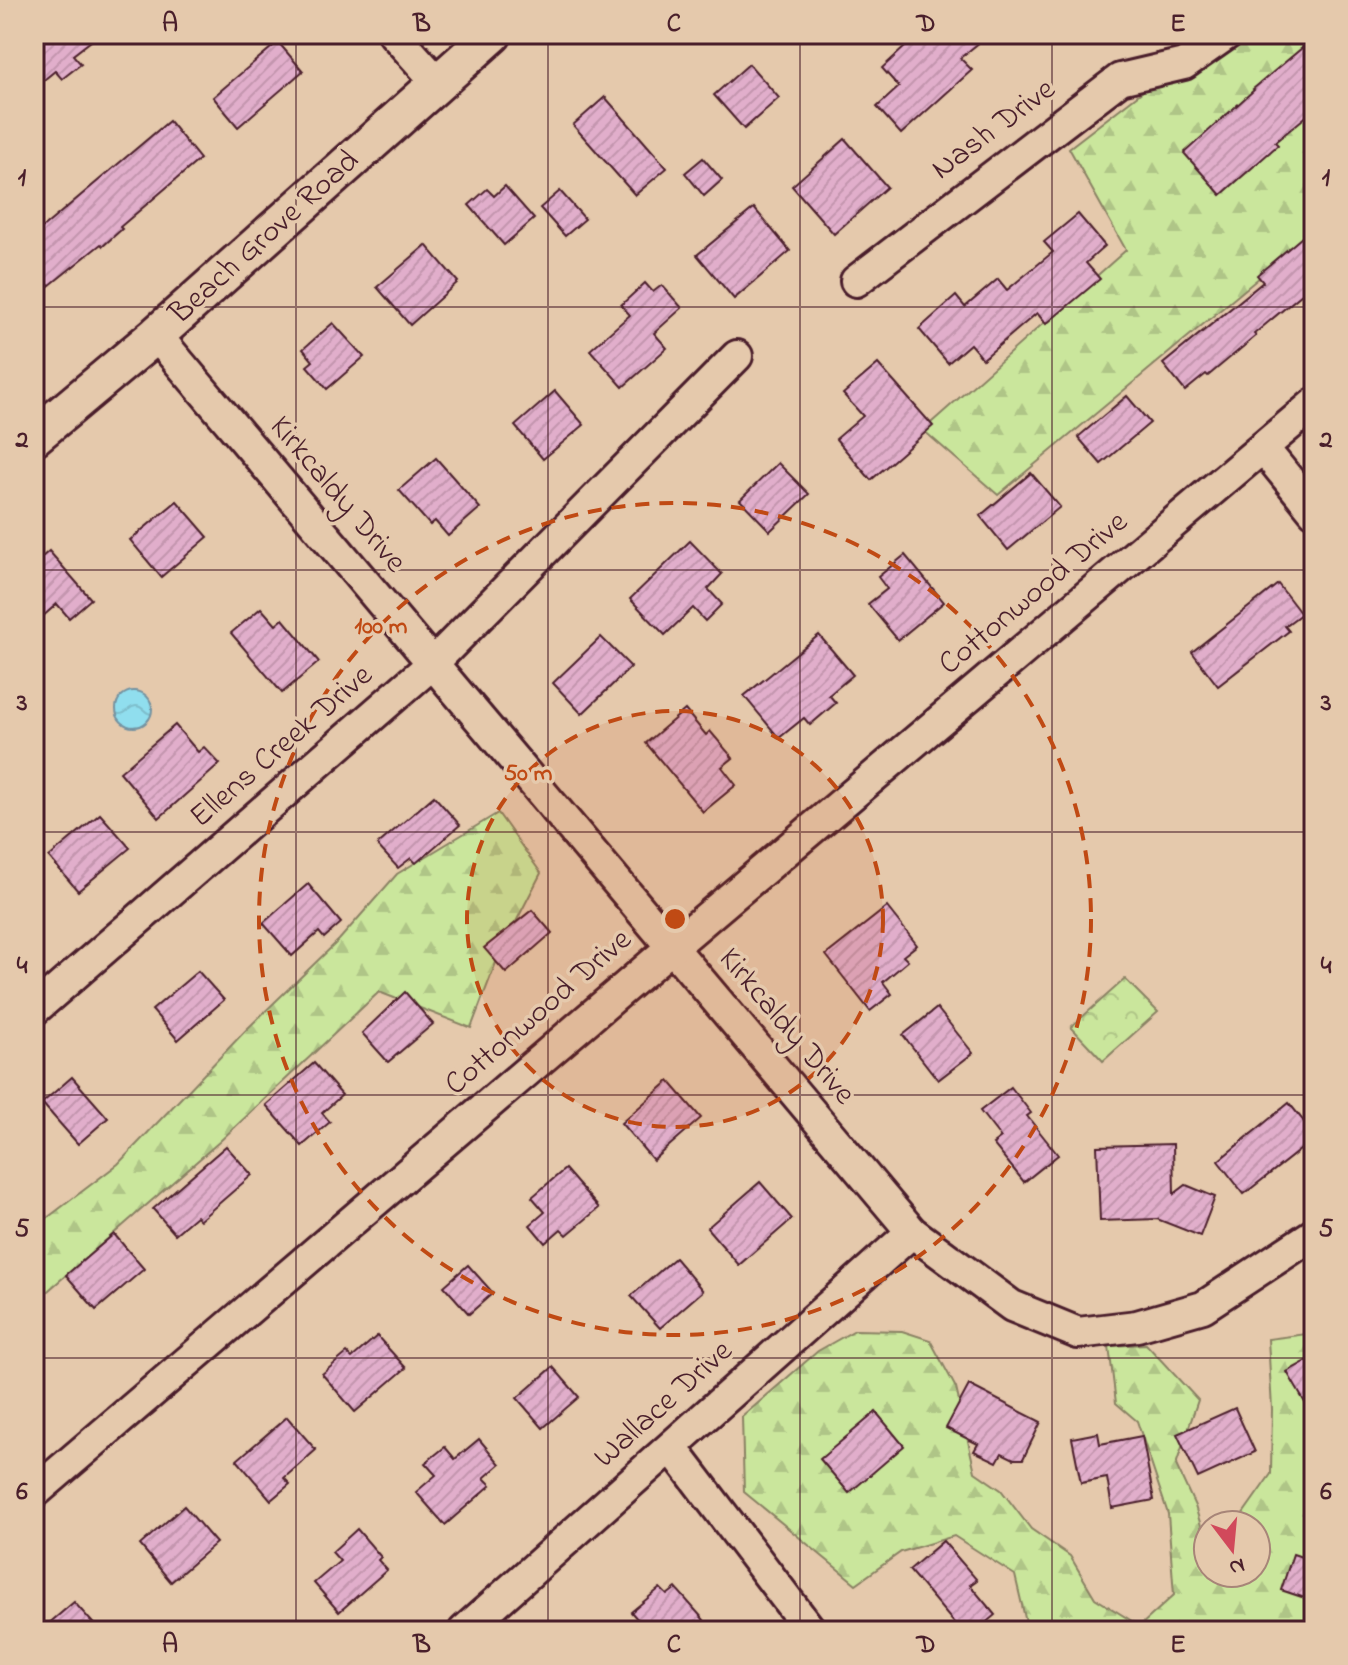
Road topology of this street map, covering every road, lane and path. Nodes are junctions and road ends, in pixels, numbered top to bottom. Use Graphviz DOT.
graph roads {
  1 [pos="394,34"];
  2 [pos="493,34"];
  3 [pos="1227,34"];
  4 [pos="438,83"];
  5 [pos="856,281"];
  6 [pos="156,335"];
  7 [pos="737,356"];
  8 [pos="1314,404"];
  9 [pos="34,437"];
  10 [pos="1263,448"];
  11 [pos="1314,511"];
  12 [pos="432,664"];
  13 [pos="671,948"];
  14 [pos="34,1010"];
  15 [pos="912,1232"];
  16 [pos="1314,1234"];
  17 [pos="672,1448"];
  18 [pos="34,1493"];
  19 [pos="464,1631"];
  20 [pos="811,1631"];
  1 -- 4 [label="street"];
  2 -- 4 [label="street, Beach Grove Road"];
  3 -- 5 [label="street, Nash Drive"];
  4 -- 6 [label="street, Beach Grove Road"];
  6 -- 9 [label="street, Beach Grove Road"];
  6 -- 12 [label="street, Kirkcaldy Drive"];
  7 -- 12 [label="street, Ellens Creek Drive"];
  8 -- 10 [label="street, Cottonwood Drive"];
  10 -- 11 [label="street"];
  10 -- 13 [label="street, Cottonwood Drive"];
  12 -- 13 [label="street, Kirkcaldy Drive"];
  12 -- 14 [label="street, Ellens Creek Drive"];
  13 -- 15 [label="street, Kirkcaldy Drive"];
  13 -- 18 [label="street, Cottonwood Drive"];
  15 -- 16 [label="street, Kirkcaldy Drive"];
  15 -- 17 [label="street, Wallace Drive"];
  17 -- 19 [label="street, Wallace Drive"];
  17 -- 20 [label="street"];
}
